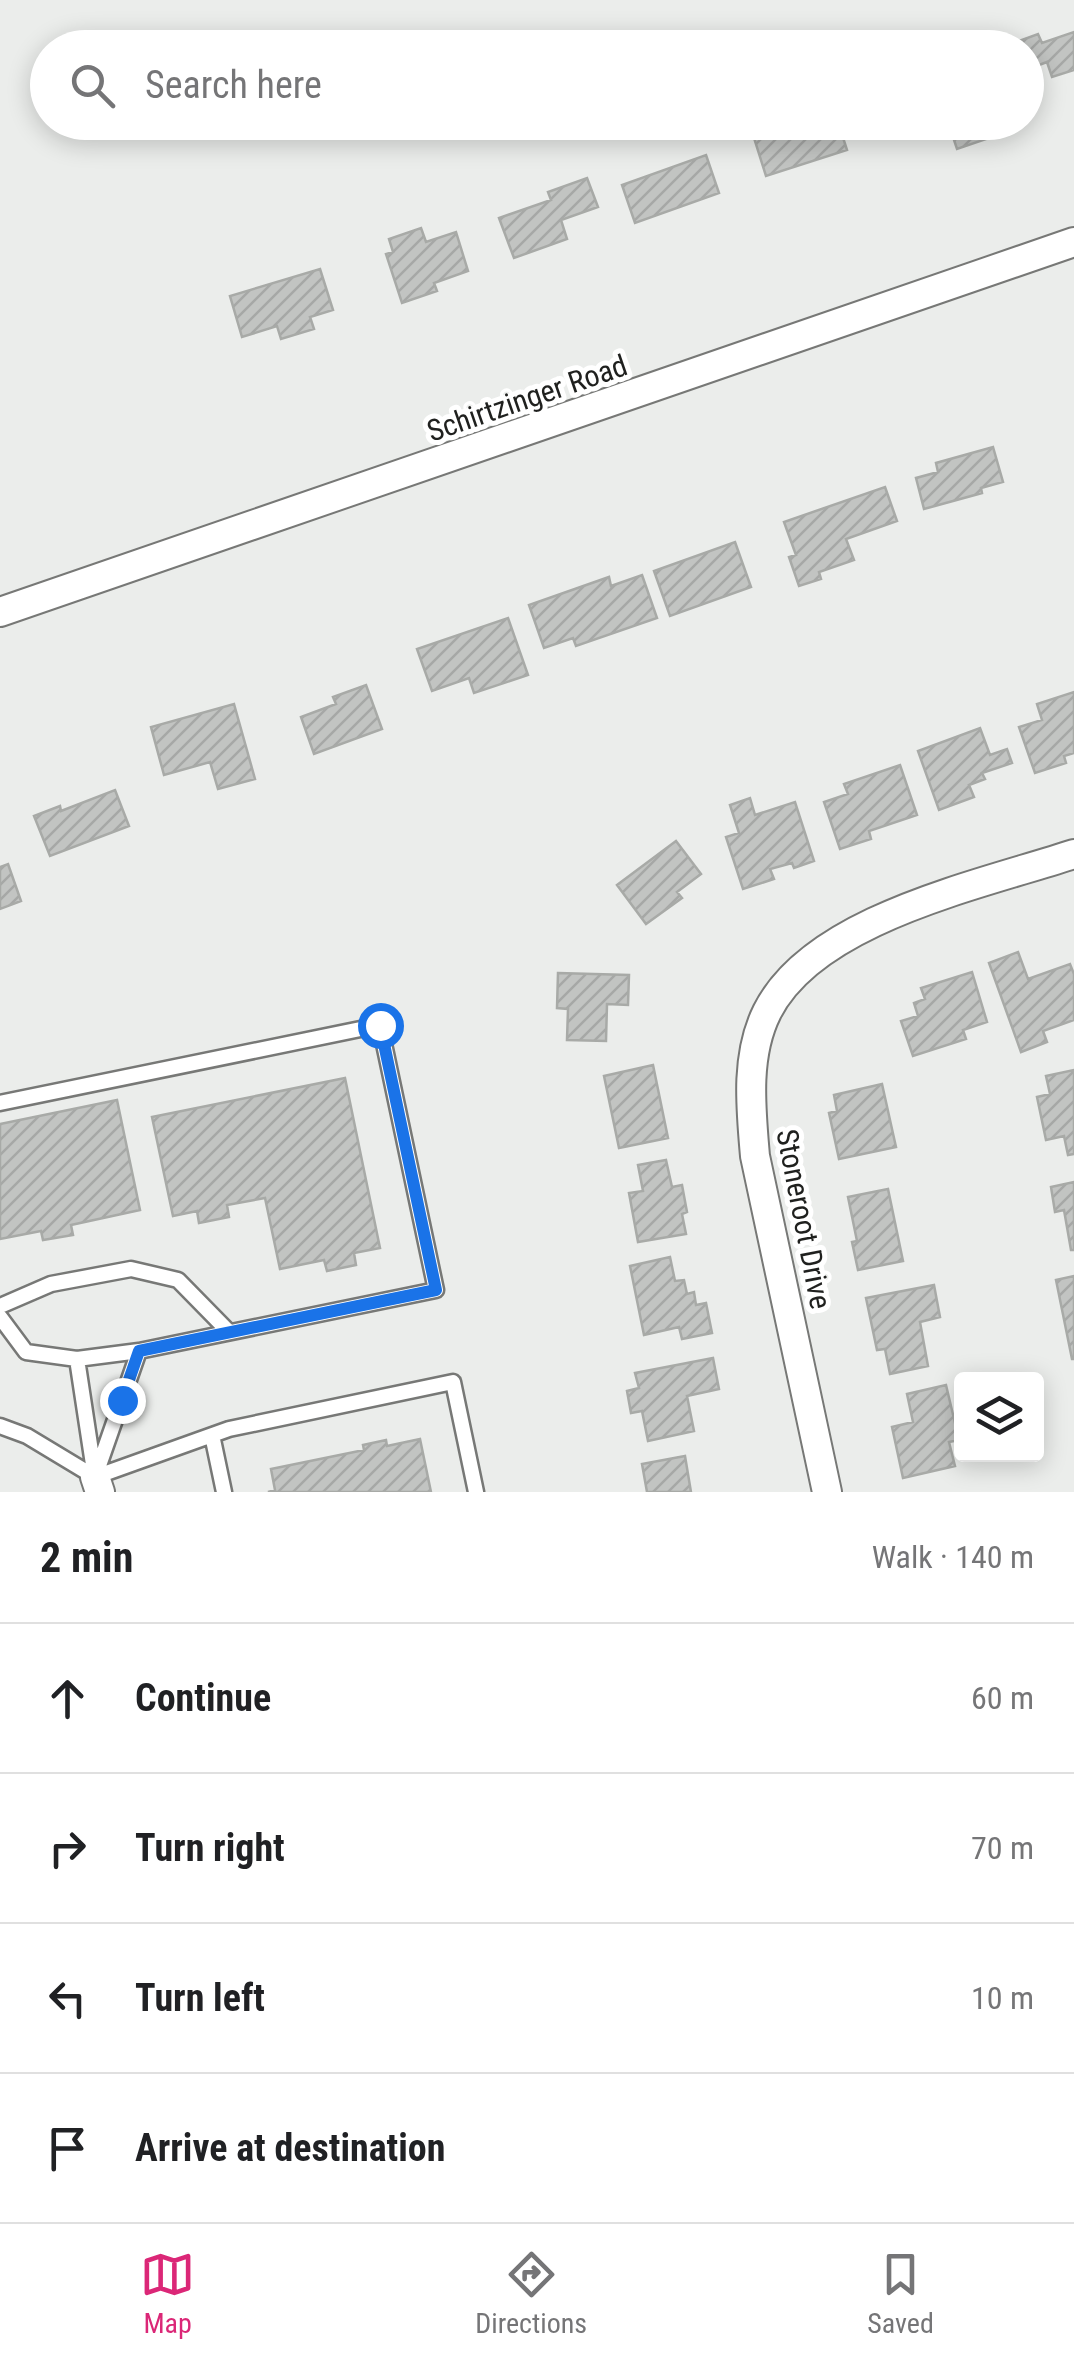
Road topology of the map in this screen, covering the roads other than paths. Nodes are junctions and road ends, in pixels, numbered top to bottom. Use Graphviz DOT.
graph roads {
  1 [pos="1074,242"];
  2 [pos="0,612"];
  3 [pos="1074,854"];
  4 [pos="0,1103"];
  5 [pos="0,1306"];
  6 [pos="0,1317"];
  7 [pos="229,1332"];
  8 [pos="139,1351"];
  9 [pos="78,1358"];
  10 [pos="0,1426"];
  11 [pos="212,1434"];
  12 [pos="97,1484"];
  13 [pos="224,1492"];
  14 [pos="476,1492"];
  15 [pos="827,1492"];
  1 -- 2 [label="street, Schirtzinger Road"];
  3 -- 15 [label="street, Stoneroot Drive"];
  4 -- 7 [label="lane"];
  5 -- 7 [label="lane"];
  6 -- 9 [label="lane"];
  7 -- 8 [label="lane"];
  8 -- 9 [label="lane"];
  8 -- 12 [label="lane"];
  9 -- 12 [label="lane"];
  10 -- 12 [label="lane"];
  11 -- 12 [label="lane"];
  11 -- 13 [label="lane"];
  11 -- 14 [label="lane"];
}
